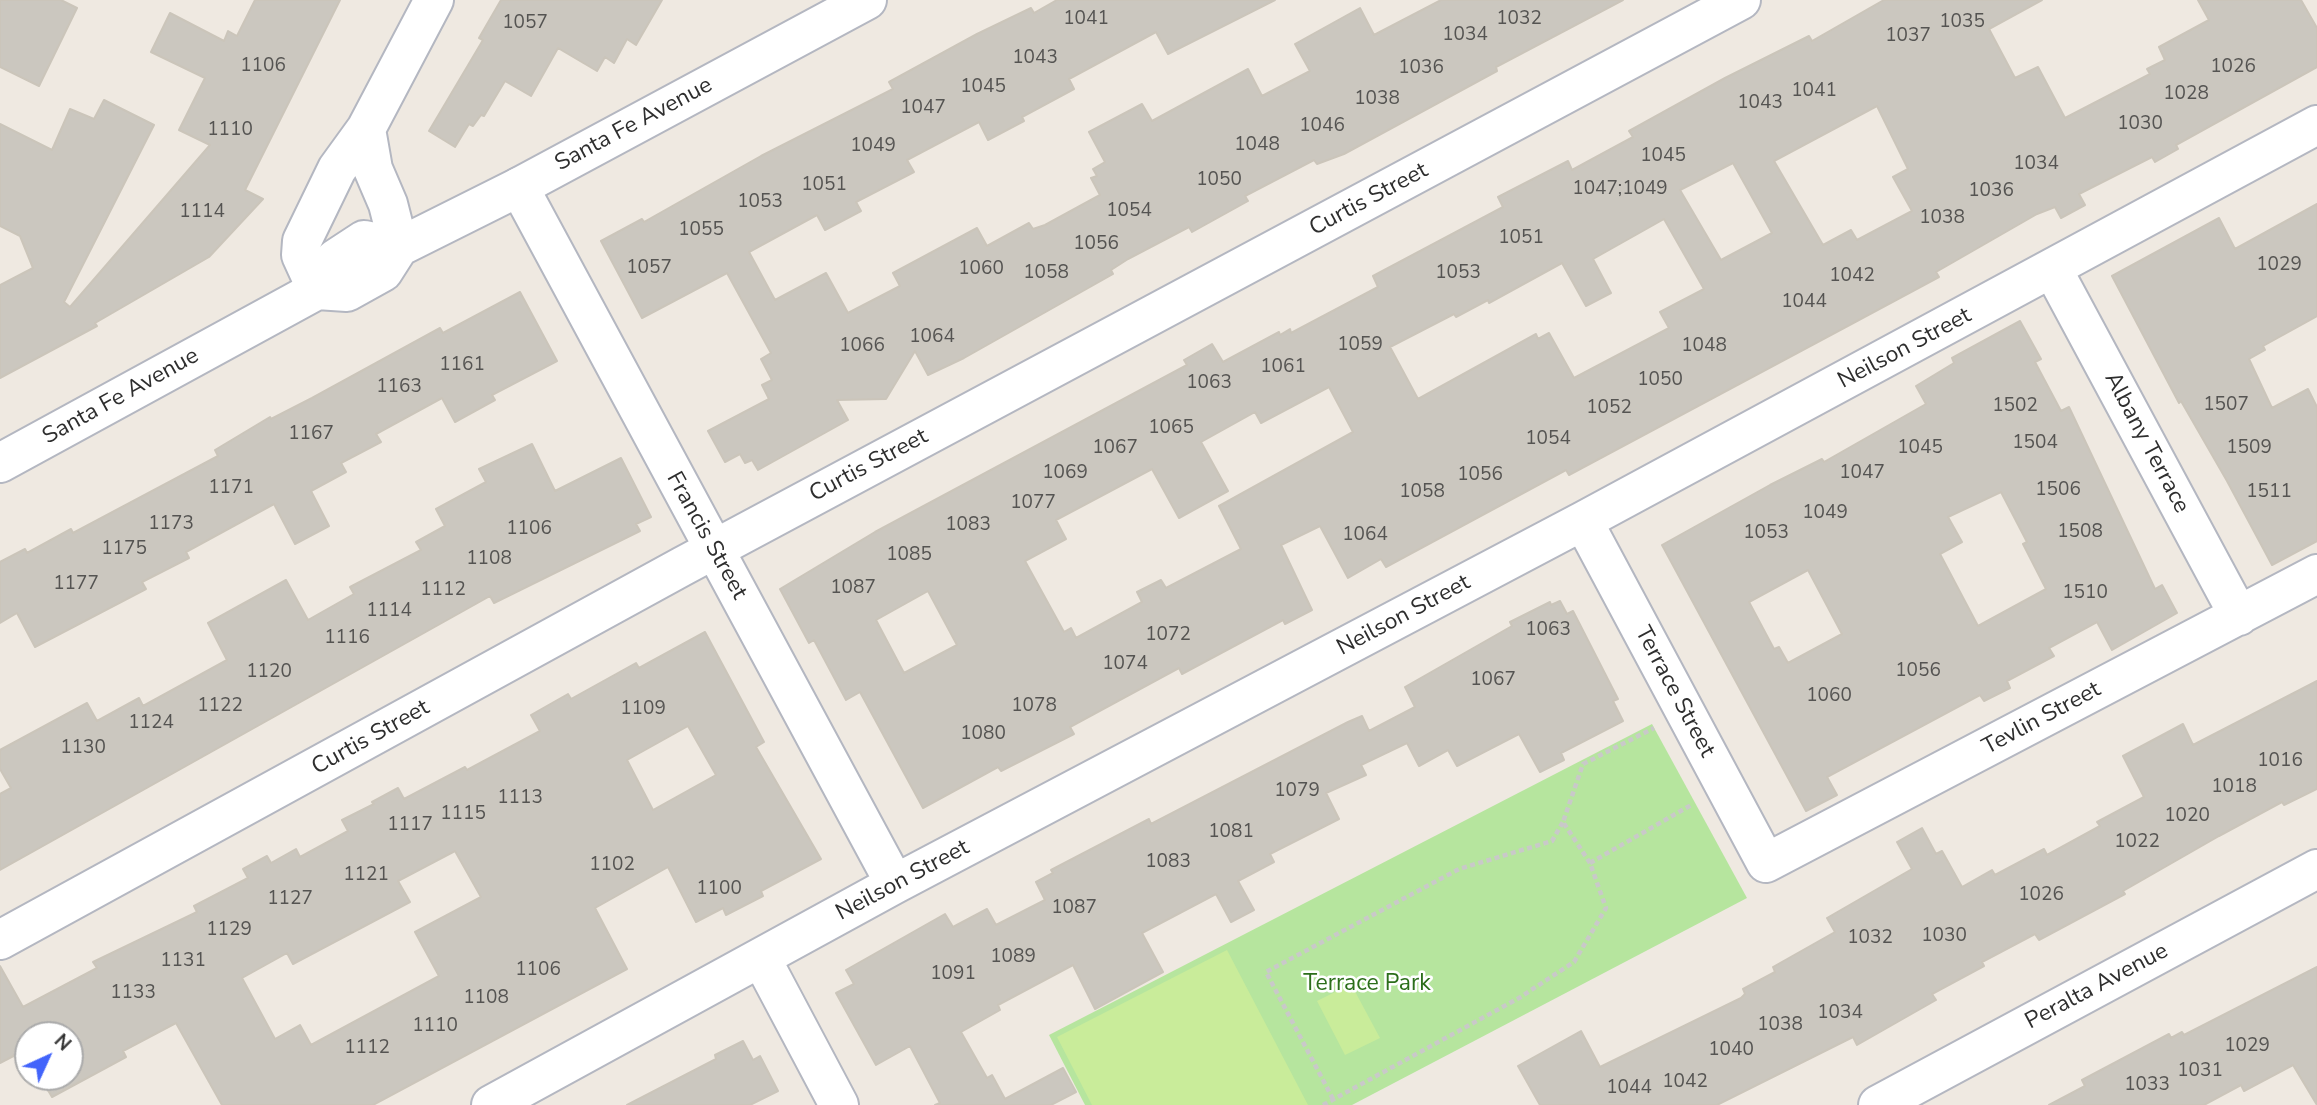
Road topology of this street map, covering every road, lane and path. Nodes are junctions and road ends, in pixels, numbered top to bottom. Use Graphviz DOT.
graph roads {
  1 [pos="435,0"];
  2 [pos="867,0"];
  3 [pos="1741,0"];
  4 [pos="2317,125"];
  5 [pos="366,129"];
  6 [pos="519,187"];
  7 [pos="399,247"];
  8 [pos="2053,270"];
  9 [pos="317,290"];
  10 [pos="0,463"];
  11 [pos="1583,522"];
  12 [pos="713,549"];
  13 [pos="2317,574"];
  14 [pos="2239,616"];
  15 [pos="1685,712"];
  16 [pos="1725,788"];
  17 [pos="1563,822"];
  18 [pos="1590,863"];
  19 [pos="1766,863"];
  20 [pos="2317,869"];
  21 [pos="895,884"];
  22 [pos="0,940"];
  23 [pos="761,958"];
  24 [pos="1333,1099"];
  25 [pos="491,1105"];
  26 [pos="839,1105"];
  27 [pos="1322,1105"];
  28 [pos="1878,1105"];
  1 -- 5 [label="street"];
  2 -- 6 [label="street, Santa Fe Avenue"];
  3 -- 12 [label="street, Curtis Street"];
  4 -- 8 [label="street, Neilson Street"];
  5 -- 7 [label="street"];
  5 -- 9 [label="street"];
  6 -- 7 [label="street, Santa Fe Avenue"];
  6 -- 12 [label="street, Francis Street"];
  7 -- 9 [label="street, Santa Fe Avenue"];
  8 -- 11 [label="street, Neilson Street"];
  8 -- 14 [label="street, Albany Terrace"];
  9 -- 10 [label="street, Santa Fe Avenue"];
  11 -- 15 [label="street, Terrace Street"];
  11 -- 21 [label="street, Neilson Street"];
  12 -- 21 [label="street, Francis Street"];
  12 -- 22 [label="street, Curtis Street"];
  13 -- 14 [label="street, Tevlin Street"];
  14 -- 19 [label="street, Tevlin Street"];
  15 -- 16 [label="street, Terrace Street"];
  15 -- 17 [label="path"];
  16 -- 18 [label="path"];
  16 -- 19 [label="street, Terrace Street"];
  17 -- 18 [label="path"];
  17 -- 24 [label="path"];
  18 -- 24 [label="path"];
  20 -- 28 [label="street, Peralta Avenue"];
  21 -- 23 [label="street, Neilson Street"];
  23 -- 25 [label="street, Neilson Street"];
  23 -- 26 [label="street"];
  24 -- 27 [label="path"];
}
